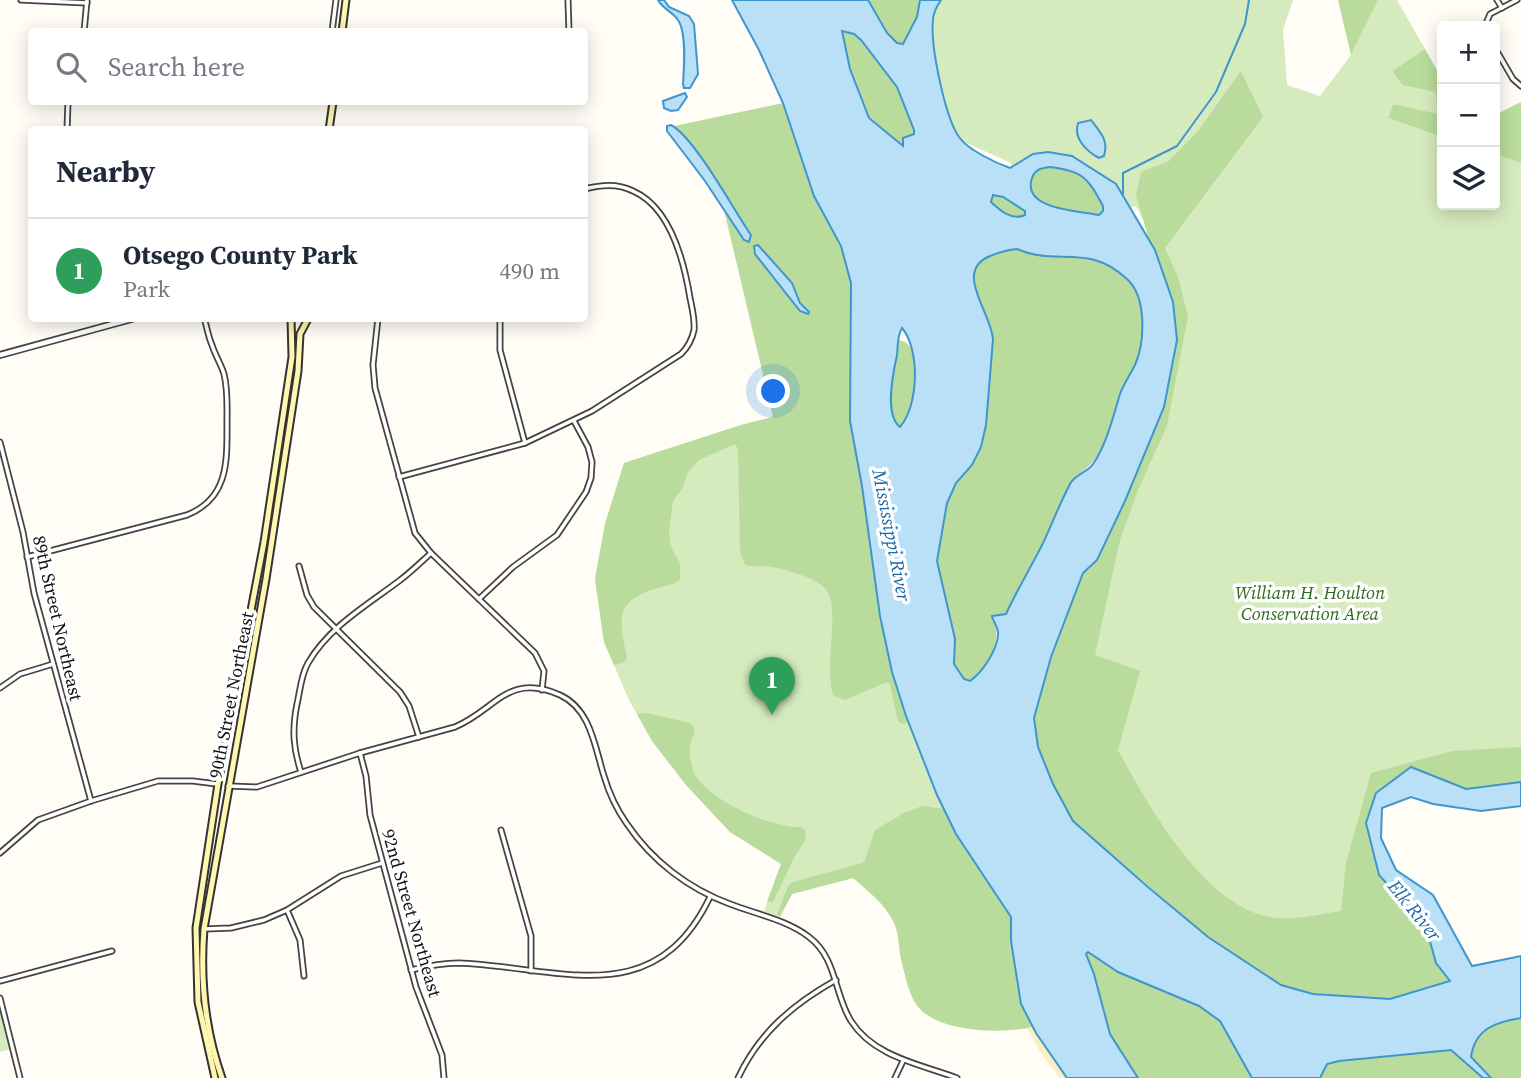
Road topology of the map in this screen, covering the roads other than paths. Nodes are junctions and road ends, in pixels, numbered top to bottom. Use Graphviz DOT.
graph roads {
  1 [pos="20,0"];
  2 [pos="336,0"];
  3 [pos="346,0"];
  4 [pos="568,0"];
  5 [pos="1497,0"];
  6 [pos="1517,0"];
  7 [pos="87,1"];
  8 [pos="1502,8"];
  9 [pos="1487,21"];
  10 [pos="84,28"];
  11 [pos="332,28"];
  12 [pos="342,28"];
  13 [pos="569,28"];
  14 [pos="1500,56"];
  15 [pos="1521,86"];
  16 [pos="68,105"];
  17 [pos="332,105"];
  18 [pos="67,126"];
  19 [pos="329,126"];
  20 [pos="588,188"];
  21 [pos="111,322"];
  22 [pos="205,322"];
  23 [pos="294,322"];
  24 [pos="306,322"];
  25 [pos="378,322"];
  26 [pos="500,322"];
  27 [pos="0,355"];
  28 [pos="574,421"];
  29 [pos="0,442"];
  30 [pos="525,443"];
  31 [pos="2,458"];
  32 [pos="399,477"];
  33 [pos="431,553"];
  34 [pos="27,557"];
  35 [pos="299,566"];
  36 [pos="479,599"];
  37 [pos="336,630"];
  38 [pos="53,664"];
  39 [pos="0,688"];
  40 [pos="542,690"];
  41 [pos="419,737"];
  42 [pos="360,753"];
  43 [pos="300,772"];
  44 [pos="220,773"];
  45 [pos="228,784"];
  46 [pos="218,786"];
  47 [pos="226,796"];
  48 [pos="91,800"];
  49 [pos="501,830"];
  50 [pos="0,853"];
  51 [pos="383,863"];
  52 [pos="710,897"];
  53 [pos="286,910"];
  54 [pos="204,929"];
  55 [pos="112,951"];
  56 [pos="411,970"];
  57 [pos="531,971"];
  58 [pos="304,976"];
  59 [pos="835,980"];
  60 [pos="0,981"];
  61 [pos="0,998"];
  62 [pos="903,1060"];
  63 [pos="20,1078"];
  64 [pos="215,1078"];
  65 [pos="222,1078"];
  66 [pos="444,1078"];
  67 [pos="738,1078"];
  68 [pos="895,1078"];
  69 [pos="957,1078"];
  1 -- 7 [label="street"];
  2 -- 11 [label="street"];
  3 -- 12 [label="main road"];
  4 -- 13 [label="street"];
  5 -- 8 [label="street"];
  6 -- 8 [label="street"];
  7 -- 10 [label="street"];
  8 -- 9 [label="street"];
  14 -- 15 [label="street"];
  16 -- 18 [label="street"];
  17 -- 19 [label="main road"];
  20 -- 28 [label="street"];
  21 -- 27 [label="street"];
  22 -- 34 [label="street"];
  23 -- 44 [label="main road, 90th Street Northeast"];
  24 -- 45 [label="main road, 90th Street Northeast"];
  25 -- 32 [label="street"];
  26 -- 30 [label="street"];
  28 -- 30 [label="street"];
  28 -- 36 [label="street"];
  29 -- 31 [label="street, 89th Street Northeast"];
  30 -- 32 [label="street"];
  31 -- 34 [label="street, 89th Street Northeast"];
  32 -- 33 [label="street"];
  33 -- 36 [label="street"];
  33 -- 37 [label="street"];
  34 -- 38 [label="street, 89th Street Northeast"];
  35 -- 37 [label="street"];
  36 -- 40 [label="street"];
  37 -- 41 [label="street"];
  37 -- 43 [label="street"];
  38 -- 39 [label="street"];
  38 -- 48 [label="street, 89th Street Northeast"];
  40 -- 41 [label="street"];
  40 -- 52 [label="street"];
  41 -- 42 [label="street"];
  42 -- 43 [label="street"];
  42 -- 51 [label="street, 92nd Street Northeast"];
  43 -- 45 [label="street"];
  44 -- 45 [label="main road"];
  44 -- 46 [label="main road, 90th Street Northeast"];
  45 -- 47 [label="main road, 90th Street Northeast"];
  46 -- 47 [label="main road"];
  46 -- 48 [label="street"];
  46 -- 64 [label="main road, 90th Street Northeast"];
  47 -- 54 [label="main road, 90th Street Northeast"];
  48 -- 50 [label="street"];
  49 -- 57 [label="street"];
  51 -- 53 [label="street"];
  51 -- 56 [label="street, 92nd Street Northeast"];
  52 -- 57 [label="street"];
  52 -- 59 [label="street"];
  53 -- 54 [label="street"];
  53 -- 58 [label="street"];
  54 -- 65 [label="main road, 90th Street Northeast"];
  55 -- 60 [label="street"];
  56 -- 57 [label="street"];
  56 -- 66 [label="street, 92nd Street Northeast"];
  59 -- 62 [label="street"];
  59 -- 67 [label="street"];
  61 -- 63 [label="street"];
  62 -- 68 [label="street"];
  62 -- 69 [label="street"];
}
